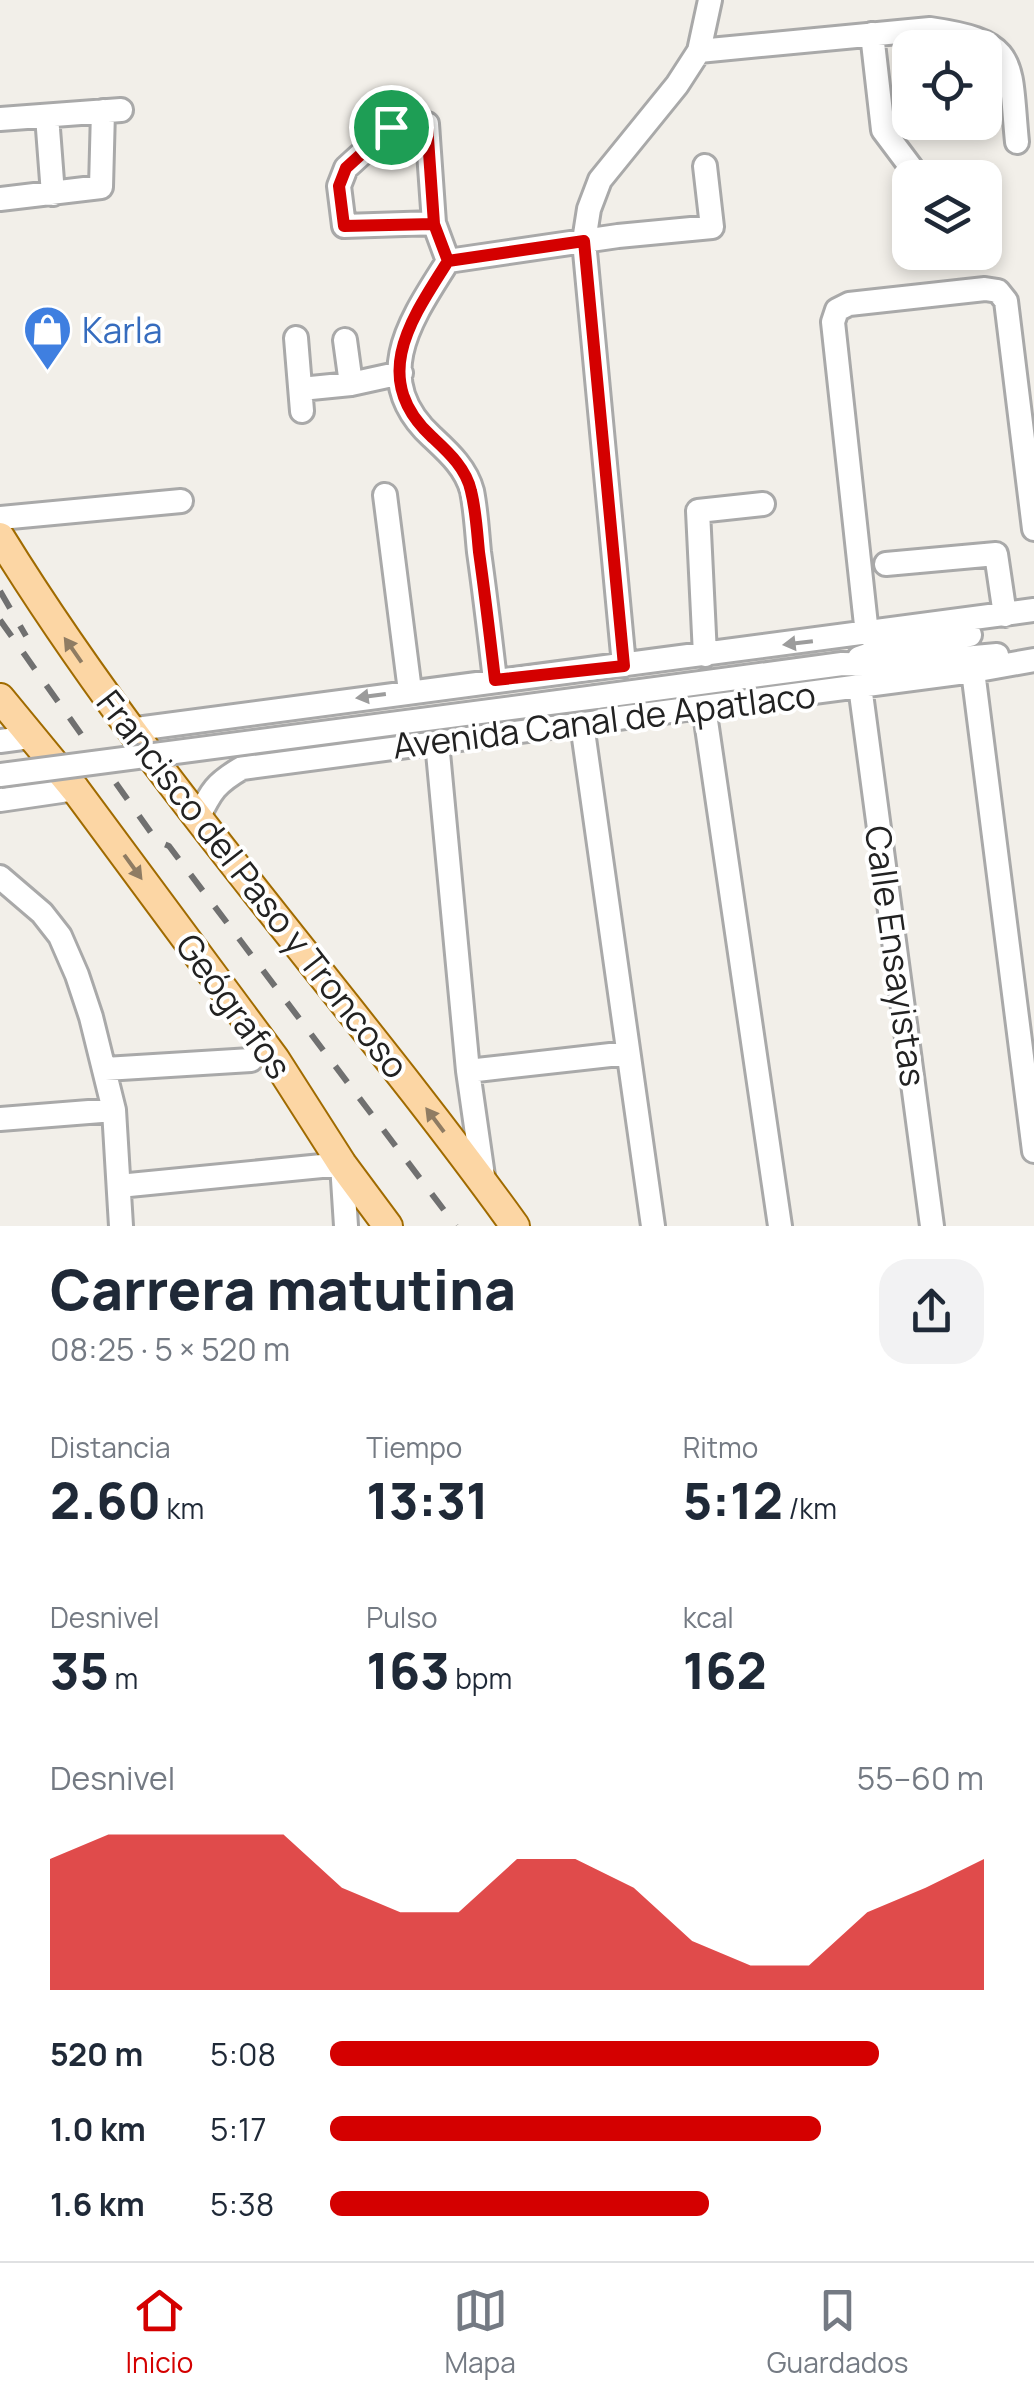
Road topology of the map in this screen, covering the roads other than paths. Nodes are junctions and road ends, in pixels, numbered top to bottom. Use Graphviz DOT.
graph roads {
  1 [pos="710,0"];
  2 [pos="872,34"];
  3 [pos="698,51"];
  4 [pos="47,116"];
  5 [pos="0,119"];
  6 [pos="1017,142"];
  7 [pos="906,160"];
  8 [pos="705,166"];
  9 [pos="54,194"];
  10 [pos="0,199"];
  11 [pos="434,224"];
  12 [pos="584,241"];
  13 [pos="448,261"];
  14 [pos="296,338"];
  15 [pos="345,340"];
  16 [pos="401,374"];
  17 [pos="350,384"];
  18 [pos="385,495"];
  19 [pos="181,501"];
  20 [pos="763,504"];
  21 [pos="0,518"];
  22 [pos="1034,530"];
  23 [pos="0,537"];
  24 [pos="886,564"];
  25 [pos="1033,610"];
  26 [pos="1004,615"];
  27 [pos="867,634"];
  28 [pos="705,655"];
  29 [pos="1030,661"];
  30 [pos="842,664"];
  31 [pos="624,666"];
  32 [pos="972,672"];
  33 [pos="495,680"];
  34 [pos="860,686"];
  35 [pos="410,691"];
  36 [pos="0,698"];
  37 [pos="704,708"];
  38 [pos="271,710"];
  39 [pos="582,724"];
  40 [pos="128,730"];
  41 [pos="30,737"];
  42 [pos="0,741"];
  43 [pos="437,742"];
  44 [pos="286,762"];
  45 [pos="0,775"];
  46 [pos="75,789"];
  47 [pos="0,800"];
  48 [pos="198,818"];
  49 [pos="4,886"];
  50 [pos="628,1054"];
  51 [pos="251,1060"];
  52 [pos="105,1068"];
  53 [pos="468,1071"];
  54 [pos="114,1110"];
  55 [pos="0,1119"];
  56 [pos="1034,1151"];
  57 [pos="342,1164"];
  58 [pos="484,1183"];
  59 [pos="118,1186"];
  60 [pos="121,1226"];
  61 [pos="346,1226"];
  62 [pos="388,1226"];
  63 [pos="514,1226"];
  64 [pos="653,1226"];
  65 [pos="780,1226"];
  66 [pos="932,1226"];
  1 -- 3 [label="street"];
  2 -- 3 [label="street"];
  2 -- 6 [label="street"];
  2 -- 7 [label="street"];
  3 -- 12 [label="street"];
  4 -- 5 [label="street"];
  4 -- 9 [label="street"];
  4 -- 9 [label="street"];
  8 -- 12 [label="street"];
  9 -- 10 [label="street"];
  11 -- 11 [label="street"];
  11 -- 13 [label="street"];
  12 -- 13 [label="street"];
  12 -- 31 [label="street"];
  13 -- 16 [label="street"];
  14 -- 17 [label="street"];
  15 -- 17 [label="street"];
  16 -- 17 [label="street"];
  16 -- 33 [label="street"];
  18 -- 35 [label="street"];
  19 -- 21 [label="street"];
  20 -- 28 [label="street"];
  22 -- 27 [label="street"];
  40 -- 23 [label="main road, Francisco del Paso y Troncoso, one-way"];
  24 -- 26 [label="street"];
  25 -- 26 [label="street, Avenida Canal de Apatlaco"];
  25 -- 30 [label="street"];
  26 -- 27 [label="street, Avenida Canal de Apatlaco"];
  27 -- 28 [label="street, Avenida Canal de Apatlaco, one-way"];
  28 -- 31 [label="street, Avenida Canal de Apatlaco"];
  29 -- 30 [label="street"];
  29 -- 32 [label="street, Avenida Canal de Apatlaco"];
  30 -- 45 [label="street, bridge"];
  31 -- 33 [label="street, Avenida Canal de Apatlaco"];
  32 -- 34 [label="street, Avenida Canal de Apatlaco"];
  32 -- 56 [label="street"];
  33 -- 35 [label="street, Avenida Canal de Apatlaco"];
  34 -- 37 [label="street, Avenida Canal de Apatlaco"];
  34 -- 66 [label="street, Calle Ensayistas"];
  35 -- 38 [label="street, Avenida Canal de Apatlaco, one-way"];
  36 -- 41 [label="main road"];
  37 -- 39 [label="street, Avenida Canal de Apatlaco"];
  37 -- 65 [label="street"];
  38 -- 40 [label="street, Avenida Canal de Apatlaco"];
  38 -- 44 [label="street"];
  39 -- 43 [label="street, Avenida Canal de Apatlaco"];
  39 -- 50 [label="street"];
  40 -- 48 [label="main road, Francisco del Paso y Troncoso"];
  41 -- 42 [label="street"];
  41 -- 46 [label="main road"];
  43 -- 44 [label="street, Avenida Canal de Apatlaco"];
  43 -- 53 [label="street"];
  44 -- 48 [label="street, Avenida Canal de Apatlaco"];
  46 -- 47 [label="street"];
  46 -- 57 [label="main road, Geógrafos, one-way"];
  58 -- 48 [label="main road, Francisco del Paso y Troncoso, one-way"];
  49 -- 52 [label="street"];
  50 -- 53 [label="street"];
  50 -- 64 [label="street"];
  51 -- 52 [label="street"];
  52 -- 54 [label="street"];
  53 -- 58 [label="street"];
  54 -- 55 [label="street"];
  54 -- 59 [label="street"];
  57 -- 59 [label="street"];
  57 -- 61 [label="street"];
  57 -- 62 [label="main road, Geógrafos"];
  58 -- 63 [label="main road, Francisco del Paso y Troncoso"];
  59 -- 60 [label="street"];
}
